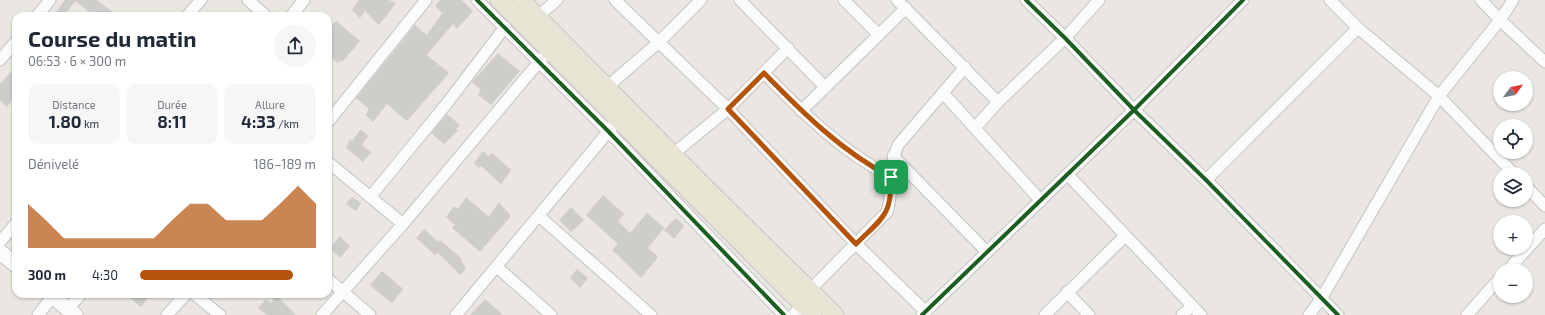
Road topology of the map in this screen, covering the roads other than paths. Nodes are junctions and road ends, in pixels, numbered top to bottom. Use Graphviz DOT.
graph roads {
  1 [pos="50,0"];
  2 [pos="201,0"];
  3 [pos="248,0"];
  4 [pos="304,0"];
  5 [pos="426,0"];
  6 [pos="477,0"];
  7 [pos="500,0"];
  8 [pos="521,0"];
  9 [pos="557,0"];
  10 [pos="616,0"];
  11 [pos="701,0"];
  12 [pos="740,0"];
  13 [pos="844,0"];
  14 [pos="897,0"];
  15 [pos="1026,0"];
  16 [pos="1099,0"];
  17 [pos="1243,0"];
  18 [pos="1330,0"];
  19 [pos="1481,0"];
  20 [pos="1513,0"];
  21 [pos="906,8"];
  22 [pos="40,12"];
  23 [pos="190,12"];
  24 [pos="262,12"];
  25 [pos="294,12"];
  26 [pos="537,17"];
  27 [pos="1500,20"];
  28 [pos="505,27"];
  29 [pos="1358,28"];
  30 [pos="878,34"];
  31 [pos="1065,38"];
  32 [pos="659,42"];
  33 [pos="12,46"];
  34 [pos="788,48"];
  35 [pos="544,56"];
  36 [pos="0,60"];
  37 [pos="1545,62"];
  38 [pos="965,68"];
  39 [pos="764,73"];
  40 [pos="607,87"];
  41 [pos="824,87"];
  42 [pos="943,93"];
  43 [pos="1439,96"];
  44 [pos="998,102"];
  45 [pos="728,109"];
  46 [pos="1134,110"];
  47 [pos="801,111"];
  48 [pos="332,117"];
  49 [pos="614,126"];
  50 [pos="975,128"];
  51 [pos="674,154"];
  52 [pos="893,156"];
  53 [pos="332,165"];
  54 [pos="1507,167"];
  55 [pos="1068,175"];
  56 [pos="891,177"];
  57 [pos="1206,180"];
  58 [pos="1533,193"];
  59 [pos="371,196"];
  60 [pos="1041,201"];
  61 [pos="1545,205"];
  62 [pos="539,216"];
  63 [pos="403,224"];
  64 [pos="12,228"];
  65 [pos="1545,229"];
  66 [pos="1125,236"];
  67 [pos="0,242"];
  68 [pos="856,244"];
  69 [pos="0,252"];
  70 [pos="987,252"];
  71 [pos="12,262"];
  72 [pos="1514,263"];
  73 [pos="497,267"];
  74 [pos="332,282"];
  75 [pos="1493,286"];
  76 [pos="342,291"];
  77 [pos="1067,292"];
  78 [pos="49,298"];
  79 [pos="55,298"];
  80 [pos="79,298"];
  81 [pos="182,298"];
  82 [pos="199,298"];
  83 [pos="1321,299"];
  84 [pos="805,306"];
  85 [pos="1192,306"];
  86 [pos="72,312"];
  87 [pos="923,313"];
  88 [pos="38,315"];
  89 [pos="167,315"];
  90 [pos="220,315"];
  91 [pos="322,315"];
  92 [pos="370,315"];
  93 [pos="456,315"];
  94 [pos="551,315"];
  95 [pos="651,315"];
  96 [pos="784,315"];
  97 [pos="835,315"];
  98 [pos="1045,315"];
  99 [pos="1090,315"];
  100 [pos="1182,315"];
  101 [pos="1201,315"];
  102 [pos="1309,315"];
  103 [pos="1338,315"];
  104 [pos="1466,315"];
  1 -- 22 [label="street"];
  2 -- 23 [label="street"];
  3 -- 24 [label="street"];
  4 -- 25 [label="street"];
  5 -- 48 [label="street"];
  6 -- 28 [label="street"];
  7 -- 35 [label="main road"];
  8 -- 26 [label="main road"];
  9 -- 26 [label="street"];
  10 -- 32 [label="street"];
  11 -- 32 [label="street"];
  12 -- 34 [label="street"];
  13 -- 30 [label="street"];
  14 -- 21 [label="street"];
  15 -- 31 [label="street"];
  16 -- 31 [label="street"];
  17 -- 46 [label="street"];
  18 -- 29 [label="street"];
  19 -- 27 [label="street"];
  20 -- 27 [label="street"];
  21 -- 30 [label="street"];
  21 -- 38 [label="street"];
  26 -- 40 [label="main road"];
  27 -- 37 [label="street"];
  27 -- 43 [label="street"];
  28 -- 35 [label="street"];
  28 -- 59 [label="street"];
  29 -- 43 [label="street"];
  29 -- 57 [label="street"];
  30 -- 41 [label="street"];
  31 -- 44 [label="street"];
  31 -- 46 [label="street"];
  32 -- 40 [label="street"];
  32 -- 45 [label="street"];
  33 -- 36 [label="street"];
  34 -- 39 [label="street"];
  34 -- 41 [label="street"];
  35 -- 49 [label="main road"];
  35 -- 63 [label="street"];
  38 -- 42 [label="street"];
  38 -- 44 [label="street"];
  39 -- 45 [label="street"];
  39 -- 47 [label="street"];
  40 -- 51 [label="main road"];
  41 -- 47 [label="street"];
  42 -- 50 [label="street"];
  42 -- 52 [label="street"];
  43 -- 54 [label="street"];
  43 -- 83 [label="street"];
  44 -- 50 [label="street"];
  45 -- 51 [label="street"];
  45 -- 68 [label="street"];
  46 -- 55 [label="street"];
  46 -- 57 [label="street"];
  47 -- 56 [label="street"];
  49 -- 62 [label="street"];
  49 -- 84 [label="main road"];
  49 -- 96 [label="street"];
  50 -- 60 [label="street"];
  51 -- 84 [label="main road"];
  52 -- 56 [label="street"];
  52 -- 70 [label="street"];
  53 -- 59 [label="street"];
  55 -- 60 [label="street"];
  55 -- 66 [label="street"];
  56 -- 68 [label="street"];
  57 -- 83 [label="street"];
  58 -- 61 [label="street"];
  59 -- 63 [label="street"];
  60 -- 70 [label="street"];
  62 -- 73 [label="street"];
  62 -- 95 [label="street"];
  63 -- 76 [label="street"];
  64 -- 67 [label="street"];
  65 -- 72 [label="street"];
  66 -- 77 [label="street"];
  66 -- 85 [label="street"];
  68 -- 84 [label="street"];
  68 -- 87 [label="street"];
  69 -- 71 [label="street"];
  70 -- 87 [label="street"];
  73 -- 93 [label="street"];
  73 -- 94 [label="street"];
  74 -- 76 [label="street"];
  75 -- 104 [label="street"];
  76 -- 91 [label="street"];
  76 -- 92 [label="street"];
  77 -- 98 [label="street"];
  77 -- 99 [label="street"];
  78 -- 88 [label="street"];
  79 -- 86 [label="street"];
  80 -- 86 [label="street"];
  81 -- 89 [label="street"];
  82 -- 90 [label="street"];
  83 -- 102 [label="street"];
  83 -- 103 [label="street"];
  84 -- 97 [label="main road"];
  85 -- 100 [label="street"];
  85 -- 101 [label="street"];
}
